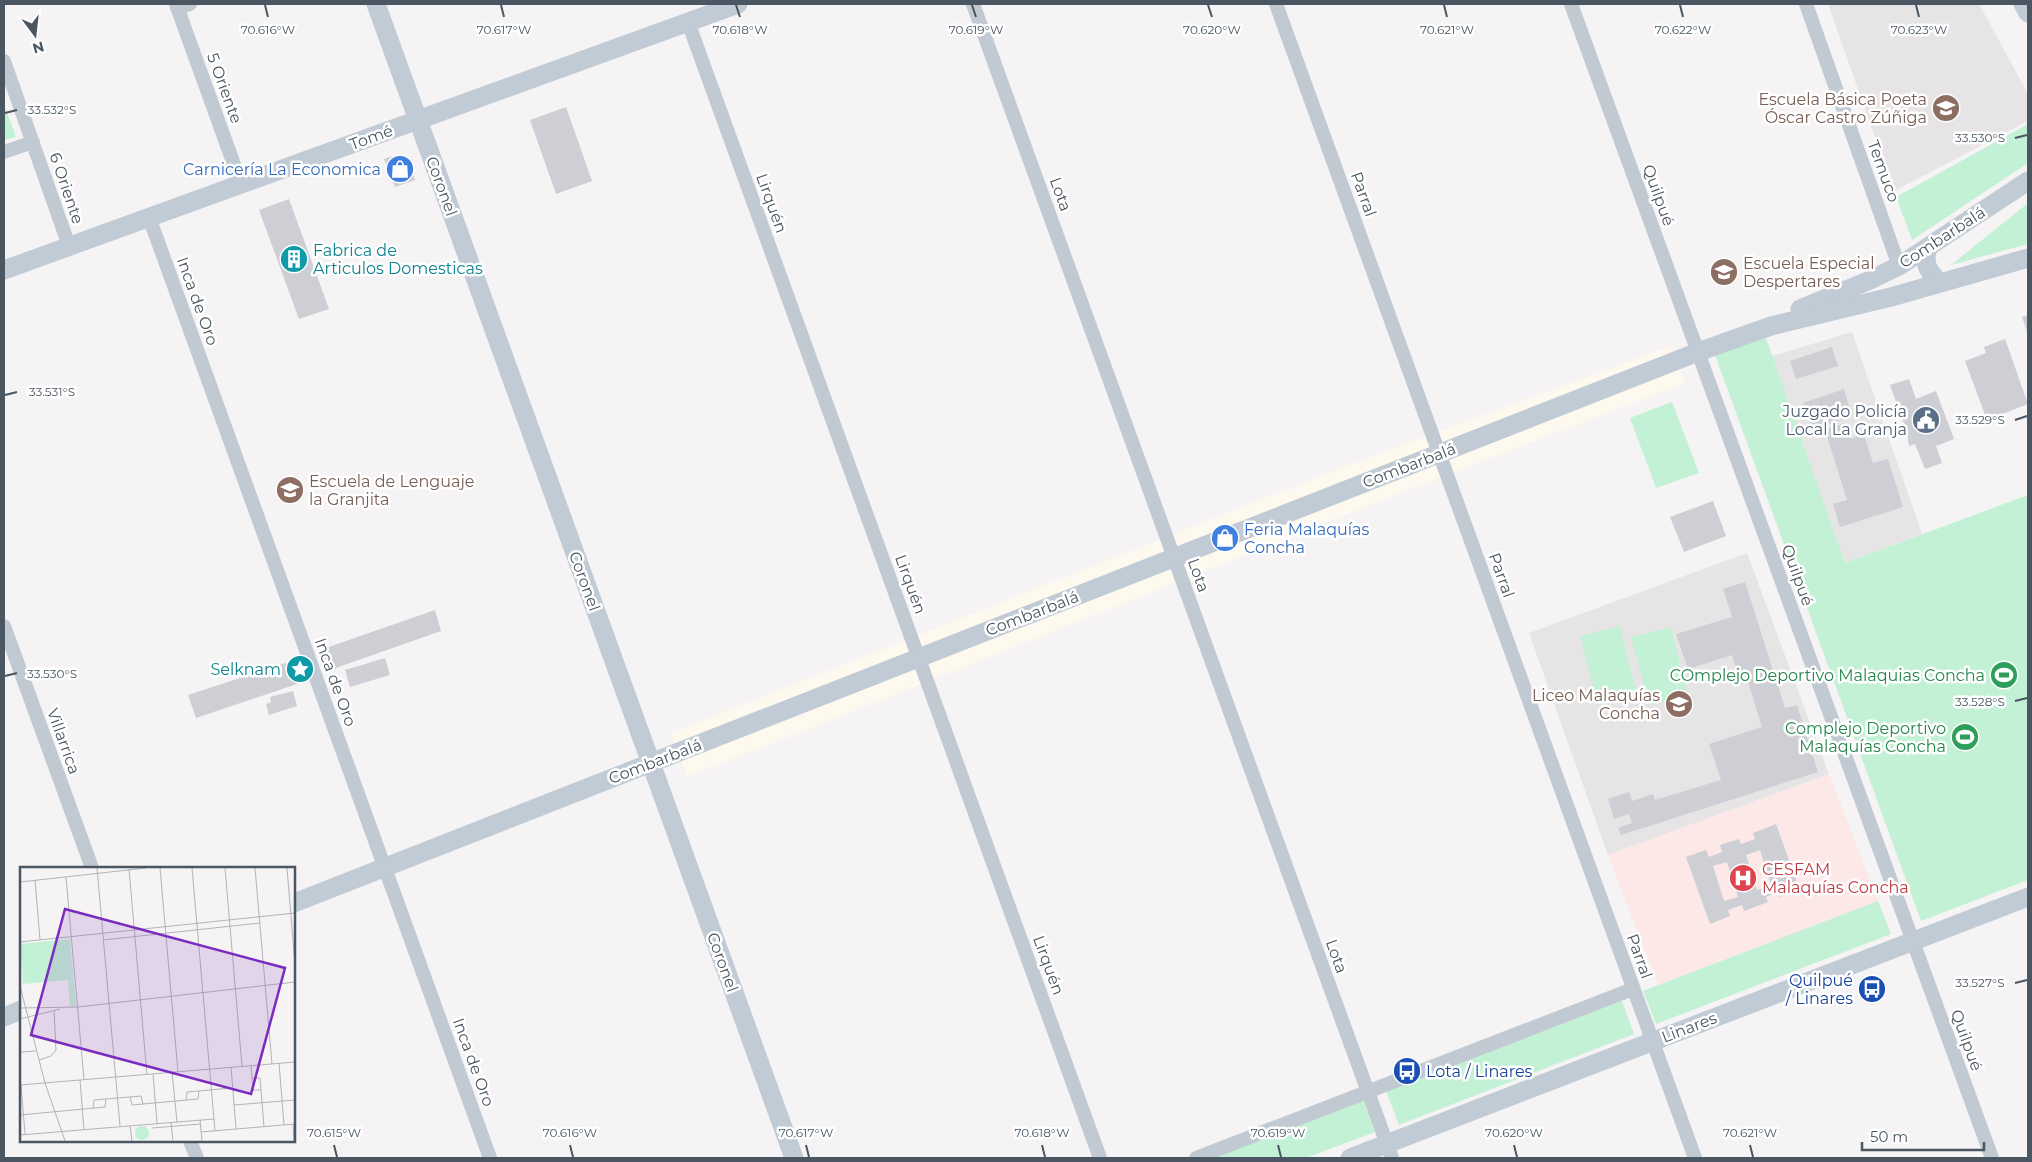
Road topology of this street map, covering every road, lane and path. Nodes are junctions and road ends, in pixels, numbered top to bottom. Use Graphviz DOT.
graph roads {
  1 [pos="376,4"];
  2 [pos="735,4"];
  3 [pos="973,4"];
  4 [pos="1276,4"];
  5 [pos="1571,4"];
  6 [pos="1806,4"];
  7 [pos="2023,4"];
  8 [pos="181,5"];
  9 [pos="2028,13"];
  10 [pos="688,22"];
  11 [pos="4,61"];
  12 [pos="418,120"];
  13 [pos="33,142"];
  14 [pos="4,152"];
  15 [pos="2028,182"];
  16 [pos="241,184"];
  17 [pos="149,217"];
  18 [pos="70,246"];
  19 [pos="1928,248"];
  20 [pos="2028,258"];
  21 [pos="1899,266"];
  22 [pos="4,270"];
  23 [pos="1939,282"];
  24 [pos="1771,326"];
  25 [pos="1698,352"];
  26 [pos="1439,453"];
  27 [pos="1174,557"];
  28 [pos="4,626"];
  29 [pos="918,657"];
  30 [pos="651,762"];
  31 [pos="92,867"];
  32 [pos="384,867"];
  33 [pos="2028,897"];
  34 [pos="295,902"];
  35 [pos="1913,942"];
  36 [pos="1633,989"];
  37 [pos="20,1010"];
  38 [pos="4,1016"];
  39 [pos="1652,1042"];
  40 [pos="1368,1092"];
  41 [pos="190,1142"];
  42 [pos="1390,1151"];
  43 [pos="197,1158"];
  44 [pos="490,1158"];
  45 [pos="794,1158"];
  46 [pos="1100,1158"];
  47 [pos="1196,1158"];
  48 [pos="1350,1158"];
  49 [pos="1694,1158"];
  50 [pos="1992,1158"];
  1 -- 12 [label="street, Coronel"];
  2 -- 10 [label="street, Tomé"];
  3 -- 27 [label="street, Lota"];
  4 -- 26 [label="street, Parral"];
  5 -- 25 [label="street, Quilpué"];
  6 -- 21 [label="street, Temuco"];
  7 -- 9 [label="street"];
  8 -- 16 [label="street, 5 Oriente"];
  10 -- 12 [label="street, Tomé"];
  10 -- 29 [label="street, Lirquén"];
  11 -- 13 [label="street, 6 Oriente"];
  12 -- 16 [label="street, Tomé"];
  12 -- 30 [label="street, Coronel"];
  13 -- 14 [label="street, 6 Oriente"];
  13 -- 18 [label="street, 6 Oriente"];
  15 -- 19 [label="street, Combarbalá"];
  16 -- 17 [label="street, Tomé"];
  17 -- 18 [label="street, Tomé"];
  17 -- 32 [label="street, Inca de Oro"];
  18 -- 22 [label="street, Tomé"];
  19 -- 21 [label="street, Combarbalá"];
  19 -- 23 [label="street"];
  20 -- 23 [label="street, Combarbalá"];
  21 -- 24 [label="street, Combarbalá"];
  23 -- 24 [label="street, Combarbalá"];
  24 -- 25 [label="street, Combarbalá"];
  25 -- 26 [label="street, Combarbalá"];
  25 -- 35 [label="street, Quilpué"];
  26 -- 27 [label="street, Combarbalá"];
  26 -- 36 [label="street, Parral"];
  27 -- 29 [label="street, Combarbalá"];
  27 -- 40 [label="street, Lota"];
  28 -- 31 [label="street, Villarrica"];
  29 -- 30 [label="street, Combarbalá"];
  29 -- 46 [label="street, Lirquén"];
  30 -- 32 [label="street, Combarbalá"];
  30 -- 45 [label="street, Coronel"];
  32 -- 34 [label="street, Combarbalá"];
  32 -- 44 [label="street, Inca de Oro"];
  33 -- 35 [label="street, Linares"];
  35 -- 39 [label="street, Linares"];
  35 -- 50 [label="street, Quilpué"];
  36 -- 39 [label="street, Parral"];
  36 -- 40 [label="street"];
  37 -- 38 [label="street"];
  39 -- 42 [label="street, Linares"];
  39 -- 49 [label="street, Parral"];
  40 -- 42 [label="street, Lota"];
  40 -- 47 [label="street"];
  41 -- 43 [label="street"];
  42 -- 48 [label="street, Linares"];
}
